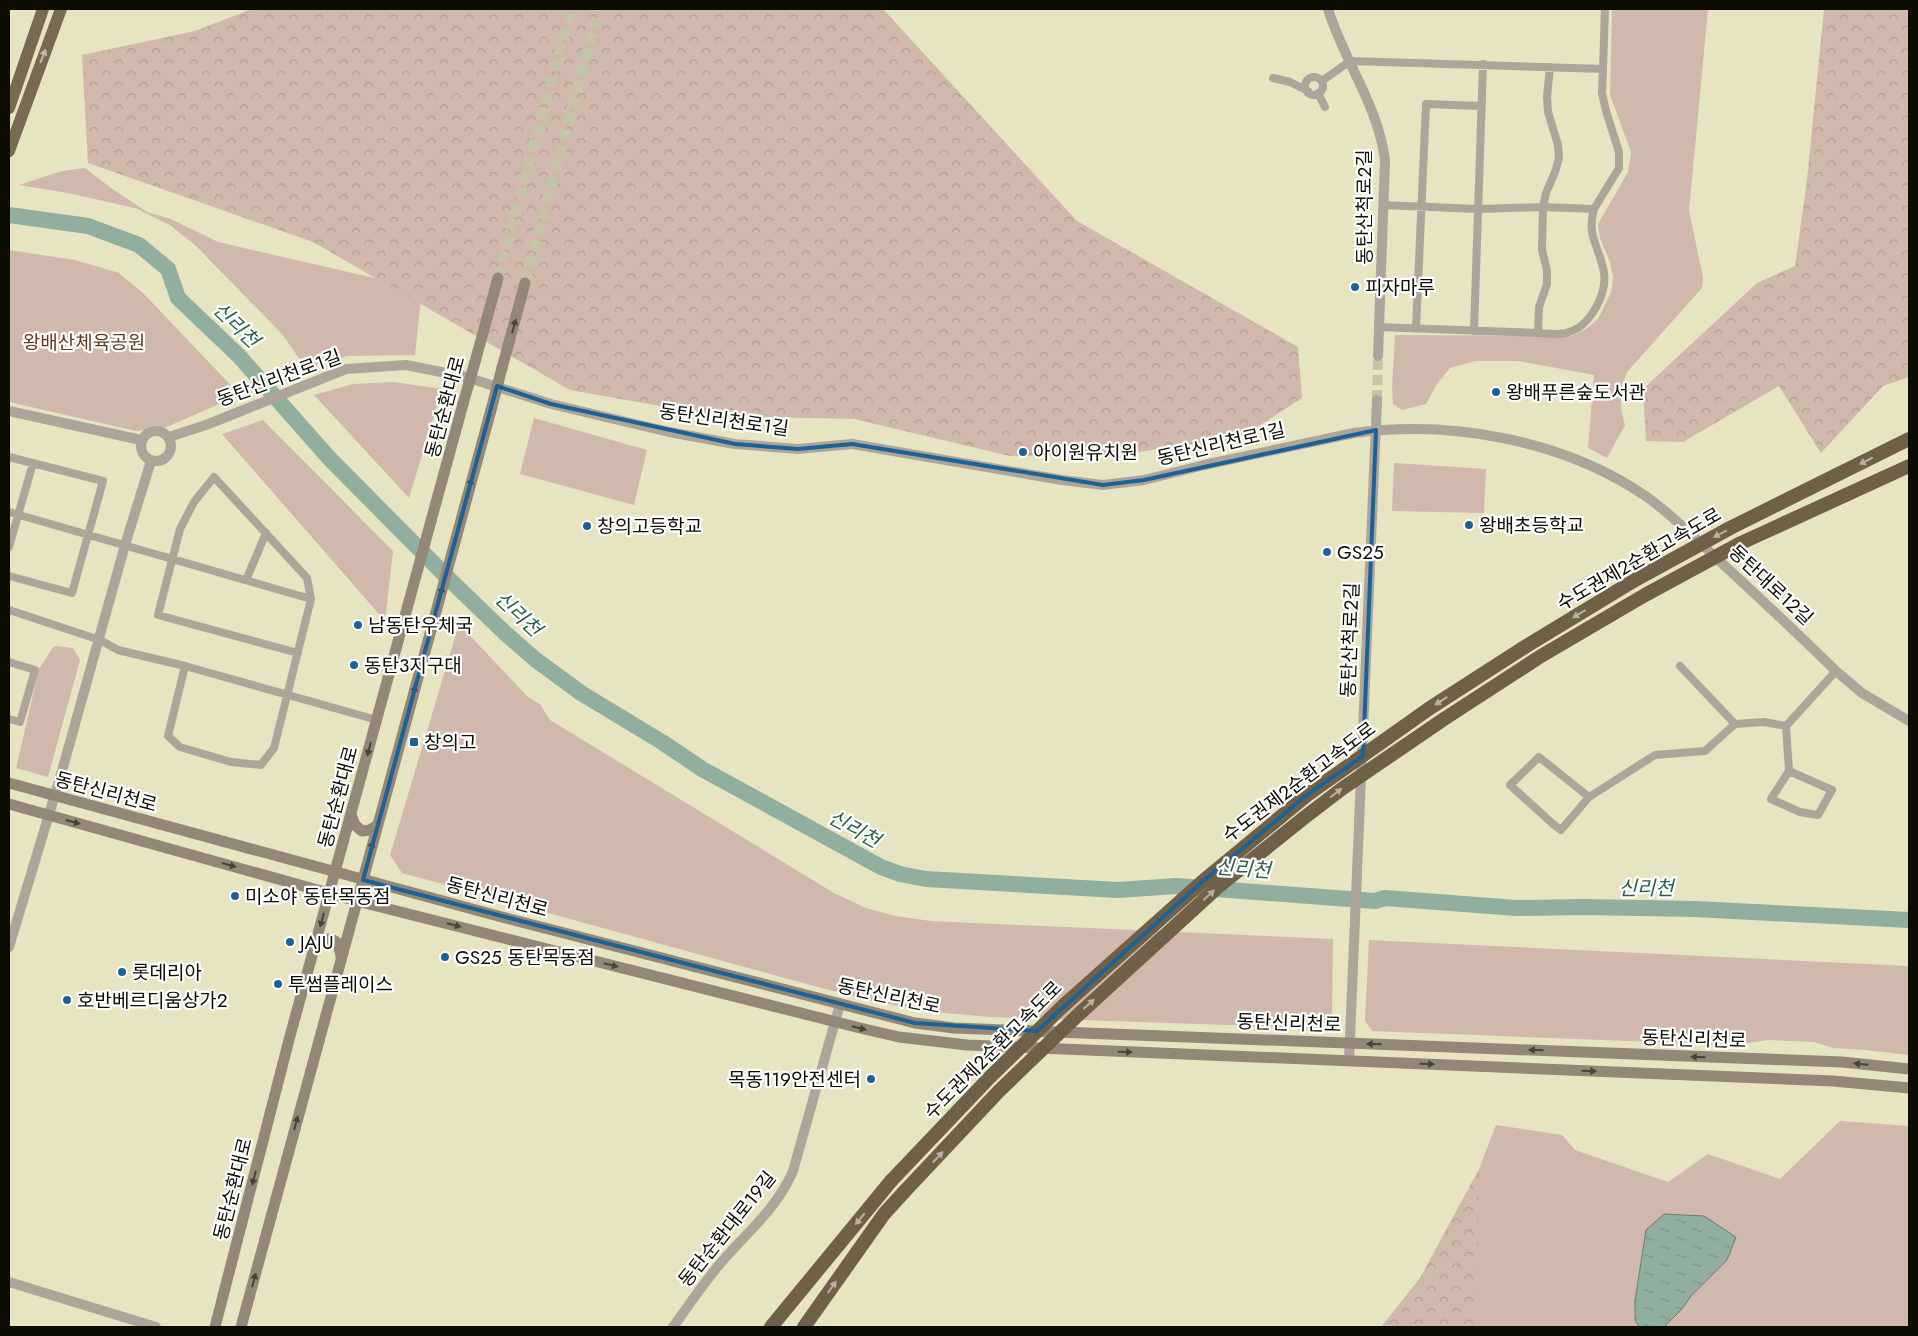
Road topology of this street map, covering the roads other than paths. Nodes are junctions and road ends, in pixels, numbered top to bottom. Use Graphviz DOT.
graph roads {
  1 [pos="43,9"];
  2 [pos="61,9"];
  3 [pos="1328,9"];
  4 [pos="1604,9"];
  5 [pos="1350,61"];
  6 [pos="1483,64"];
  7 [pos="1550,67"];
  8 [pos="1602,69"];
  9 [pos="1272,78"];
  10 [pos="1308,80"];
  11 [pos="1322,81"];
  12 [pos="1290,82"];
  13 [pos="1308,91"];
  14 [pos="1318,93"];
  15 [pos="11,102"];
  16 [pos="1481,106"];
  17 [pos="1325,107"];
  18 [pos="9,151"];
  19 [pos="1383,205"];
  20 [pos="1420,207"];
  21 [pos="1543,207"];
  22 [pos="1478,209"];
  23 [pos="1594,209"];
  24 [pos="498,278"];
  25 [pos="526,283"];
  26 [pos="1379,327"];
  27 [pos="1416,329"];
  28 [pos="1474,331"];
  29 [pos="1538,333"];
  30 [pos="1378,356"];
  31 [pos="1377,400"];
  32 [pos="9,411"];
  33 [pos="1376,430"];
  34 [pos="168,437"];
  35 [pos="141,440"];
  36 [pos="1909,440"];
  37 [pos="9,457"];
  38 [pos="151,461"];
  39 [pos="33,463"];
  40 [pos="1909,466"];
  41 [pos="9,512"];
  42 [pos="18,514"];
  43 [pos="266,532"];
  44 [pos="88,535"];
  45 [pos="125,545"];
  46 [pos="9,547"];
  47 [pos="172,559"];
  48 [pos="9,576"];
  49 [pos="246,580"];
  50 [pos="311,599"];
  51 [pos="9,610"];
  52 [pos="100,640"];
  53 [pos="298,653"];
  54 [pos="9,662"];
  55 [pos="185,666"];
  56 [pos="1680,666"];
  57 [pos="1836,671"];
  58 [pos="287,695"];
  59 [pos="9,719"];
  60 [pos="377,720"];
  61 [pos="1909,721"];
  62 [pos="1735,724"];
  63 [pos="1786,726"];
  64 [pos="1789,771"];
  65 [pos="9,784"];
  66 [pos="54,796"];
  67 [pos="1589,797"];
  68 [pos="9,804"];
  69 [pos="48,815"];
  70 [pos="351,815"];
  71 [pos="378,825"];
  72 [pos="274,856"];
  73 [pos="335,872"];
  74 [pos="268,876"];
  75 [pos="363,880"];
  76 [pos="330,893"];
  77 [pos="431,898"];
  78 [pos="357,901"];
  79 [pos="425,918"];
  80 [pos="9,947"];
  81 [pos="315,947"];
  82 [pos="342,958"];
  83 [pos="786,990"];
  84 [pos="840,1004"];
  85 [pos="778,1008"];
  86 [pos="898,1020"];
  87 [pos="835,1022"];
  88 [pos="891,1035"];
  89 [pos="1301,1041"];
  90 [pos="1350,1043"];
  91 [pos="1402,1045"];
  92 [pos="1302,1059"];
  93 [pos="1349,1061"];
  94 [pos="1404,1063"];
  95 [pos="1909,1069"];
  96 [pos="1909,1088"];
  97 [pos="9,1282"];
  98 [pos="156,1327"];
  99 [pos="215,1327"];
  100 [pos="241,1327"];
  101 [pos="674,1327"];
  102 [pos="771,1327"];
  103 [pos="804,1327"];
  1 -- 15 [label="highway"];
  18 -- 2 [label="highway, one-way"];
  3 -- 5 [label="street, 동탄산척로2길"];
  4 -- 8 [label="street"];
  5 -- 6 [label="street"];
  5 -- 11 [label="street"];
  5 -- 19 [label="street, 동탄산척로2길"];
  6 -- 7 [label="street"];
  6 -- 16 [label="street"];
  7 -- 8 [label="street"];
  7 -- 21 [label="street"];
  8 -- 23 [label="street"];
  9 -- 12 [label="street"];
  10 -- 11 [label="street"];
  10 -- 12 [label="street"];
  10 -- 13 [label="street"];
  11 -- 14 [label="street"];
  12 -- 13 [label="street"];
  13 -- 14 [label="street"];
  14 -- 17 [label="street"];
  16 -- 20 [label="street"];
  16 -- 22 [label="street"];
  19 -- 20 [label="street"];
  19 -- 26 [label="street, 동탄산척로2길"];
  20 -- 22 [label="street"];
  20 -- 27 [label="street"];
  21 -- 22 [label="street"];
  21 -- 23 [label="street"];
  21 -- 29 [label="street"];
  22 -- 28 [label="street"];
  23 -- 29 [label="street"];
  24 -- 60 [label="main road, 동탄순환대로, bridge"];
  71 -- 25 [label="main road, one-way, bridge"];
  26 -- 27 [label="street"];
  26 -- 30 [label="street, 동탄산척로2길"];
  27 -- 28 [label="street"];
  28 -- 29 [label="street"];
  31 -- 33 [label="street, 동탄산척로2길"];
  32 -- 35 [label="street"];
  33 -- 34 [label="street, 동탄신리천로1길"];
  33 -- 57 [label="street, 동탄대로12길"];
  33 -- 90 [label="street, 동탄산척로2길"];
  34 -- 35 [label="street, 동탄신리천로1길"];
  34 -- 38 [label="street"];
  35 -- 38 [label="street"];
  36 -- 102 [label="highway, 수도권제2순환고속도로, one-way, bridge"];
  37 -- 39 [label="street"];
  38 -- 45 [label="street"];
  39 -- 42 [label="street"];
  39 -- 44 [label="street"];
  103 -- 40 [label="highway, 수도권제2순환고속도로, one-way, bridge"];
  41 -- 42 [label="street"];
  42 -- 44 [label="street"];
  42 -- 46 [label="street"];
  43 -- 47 [label="street"];
  43 -- 49 [label="street"];
  43 -- 50 [label="street"];
  44 -- 45 [label="street"];
  44 -- 48 [label="street"];
  45 -- 47 [label="street"];
  45 -- 52 [label="street"];
  47 -- 49 [label="street"];
  47 -- 53 [label="street"];
  49 -- 50 [label="street"];
  50 -- 53 [label="street"];
  51 -- 52 [label="street"];
  52 -- 55 [label="street"];
  52 -- 66 [label="street"];
  53 -- 58 [label="street"];
  54 -- 59 [label="street"];
  55 -- 58 [label="street"];
  55 -- 58 [label="street"];
  56 -- 62 [label="street"];
  57 -- 61 [label="street, 동탄대로12길"];
  57 -- 63 [label="street"];
  58 -- 60 [label="street"];
  60 -- 70 [label="main road, 동탄순환대로, one-way"];
  62 -- 63 [label="street"];
  62 -- 67 [label="street"];
  63 -- 64 [label="street"];
  64 -- 64 [label="street"];
  65 -- 66 [label="main road, 동탄신리천로"];
  66 -- 69 [label="street"];
  66 -- 72 [label="main road, 동탄신리천로"];
  67 -- 67 [label="street"];
  68 -- 69 [label="main road, 동탄신리천로"];
  69 -- 74 [label="main road, 동탄신리천로, one-way"];
  69 -- 80 [label="street"];
  70 -- 71 [label="main road"];
  70 -- 73 [label="main road, 동탄순환대로"];
  75 -- 71 [label="main road, one-way"];
  72 -- 73 [label="main road, 동탄신리천로"];
  72 -- 74 [label="main road"];
  73 -- 75 [label="main road, 동탄신리천로"];
  73 -- 76 [label="main road, 동탄순환대로"];
  74 -- 76 [label="main road, 동탄신리천로"];
  75 -- 77 [label="main road, 동탄신리천로"];
  75 -- 78 [label="main road"];
  76 -- 78 [label="main road, 동탄신리천로"];
  76 -- 81 [label="main road, 동탄순환대로, one-way"];
  77 -- 79 [label="main road"];
  77 -- 83 [label="main road, 동탄신리천로"];
  78 -- 79 [label="main road, 동탄신리천로"];
  78 -- 82 [label="main road"];
  79 -- 85 [label="main road, 동탄신리천로, one-way"];
  81 -- 82 [label="main road"];
  81 -- 99 [label="main road, 동탄순환대로, one-way"];
  100 -- 82 [label="main road, one-way"];
  83 -- 84 [label="main road, 동탄신리천로"];
  83 -- 85 [label="main road"];
  84 -- 86 [label="main road, 동탄신리천로"];
  84 -- 87 [label="street, 동탄순환대로19길"];
  85 -- 87 [label="main road, 동탄신리천로"];
  86 -- 88 [label="main road"];
  86 -- 89 [label="main road, 동탄신리천로"];
  87 -- 88 [label="main road, 동탄신리천로, one-way"];
  87 -- 101 [label="street, 동탄순환대로19길"];
  88 -- 92 [label="main road, 동탄신리천로, one-way"];
  89 -- 90 [label="main road, 동탄신리천로"];
  89 -- 92 [label="main road"];
  91 -- 90 [label="main road, 동탄신리천로, one-way"];
  90 -- 93 [label="street, 동탄산척로2길"];
  91 -- 94 [label="main road"];
  95 -- 91 [label="main road, 동탄신리천로, one-way"];
  92 -- 93 [label="main road, 동탄신리천로"];
  93 -- 94 [label="main road, 동탄신리천로"];
  94 -- 96 [label="main road, 동탄신리천로, one-way"];
  97 -- 98 [label="street"];
}
